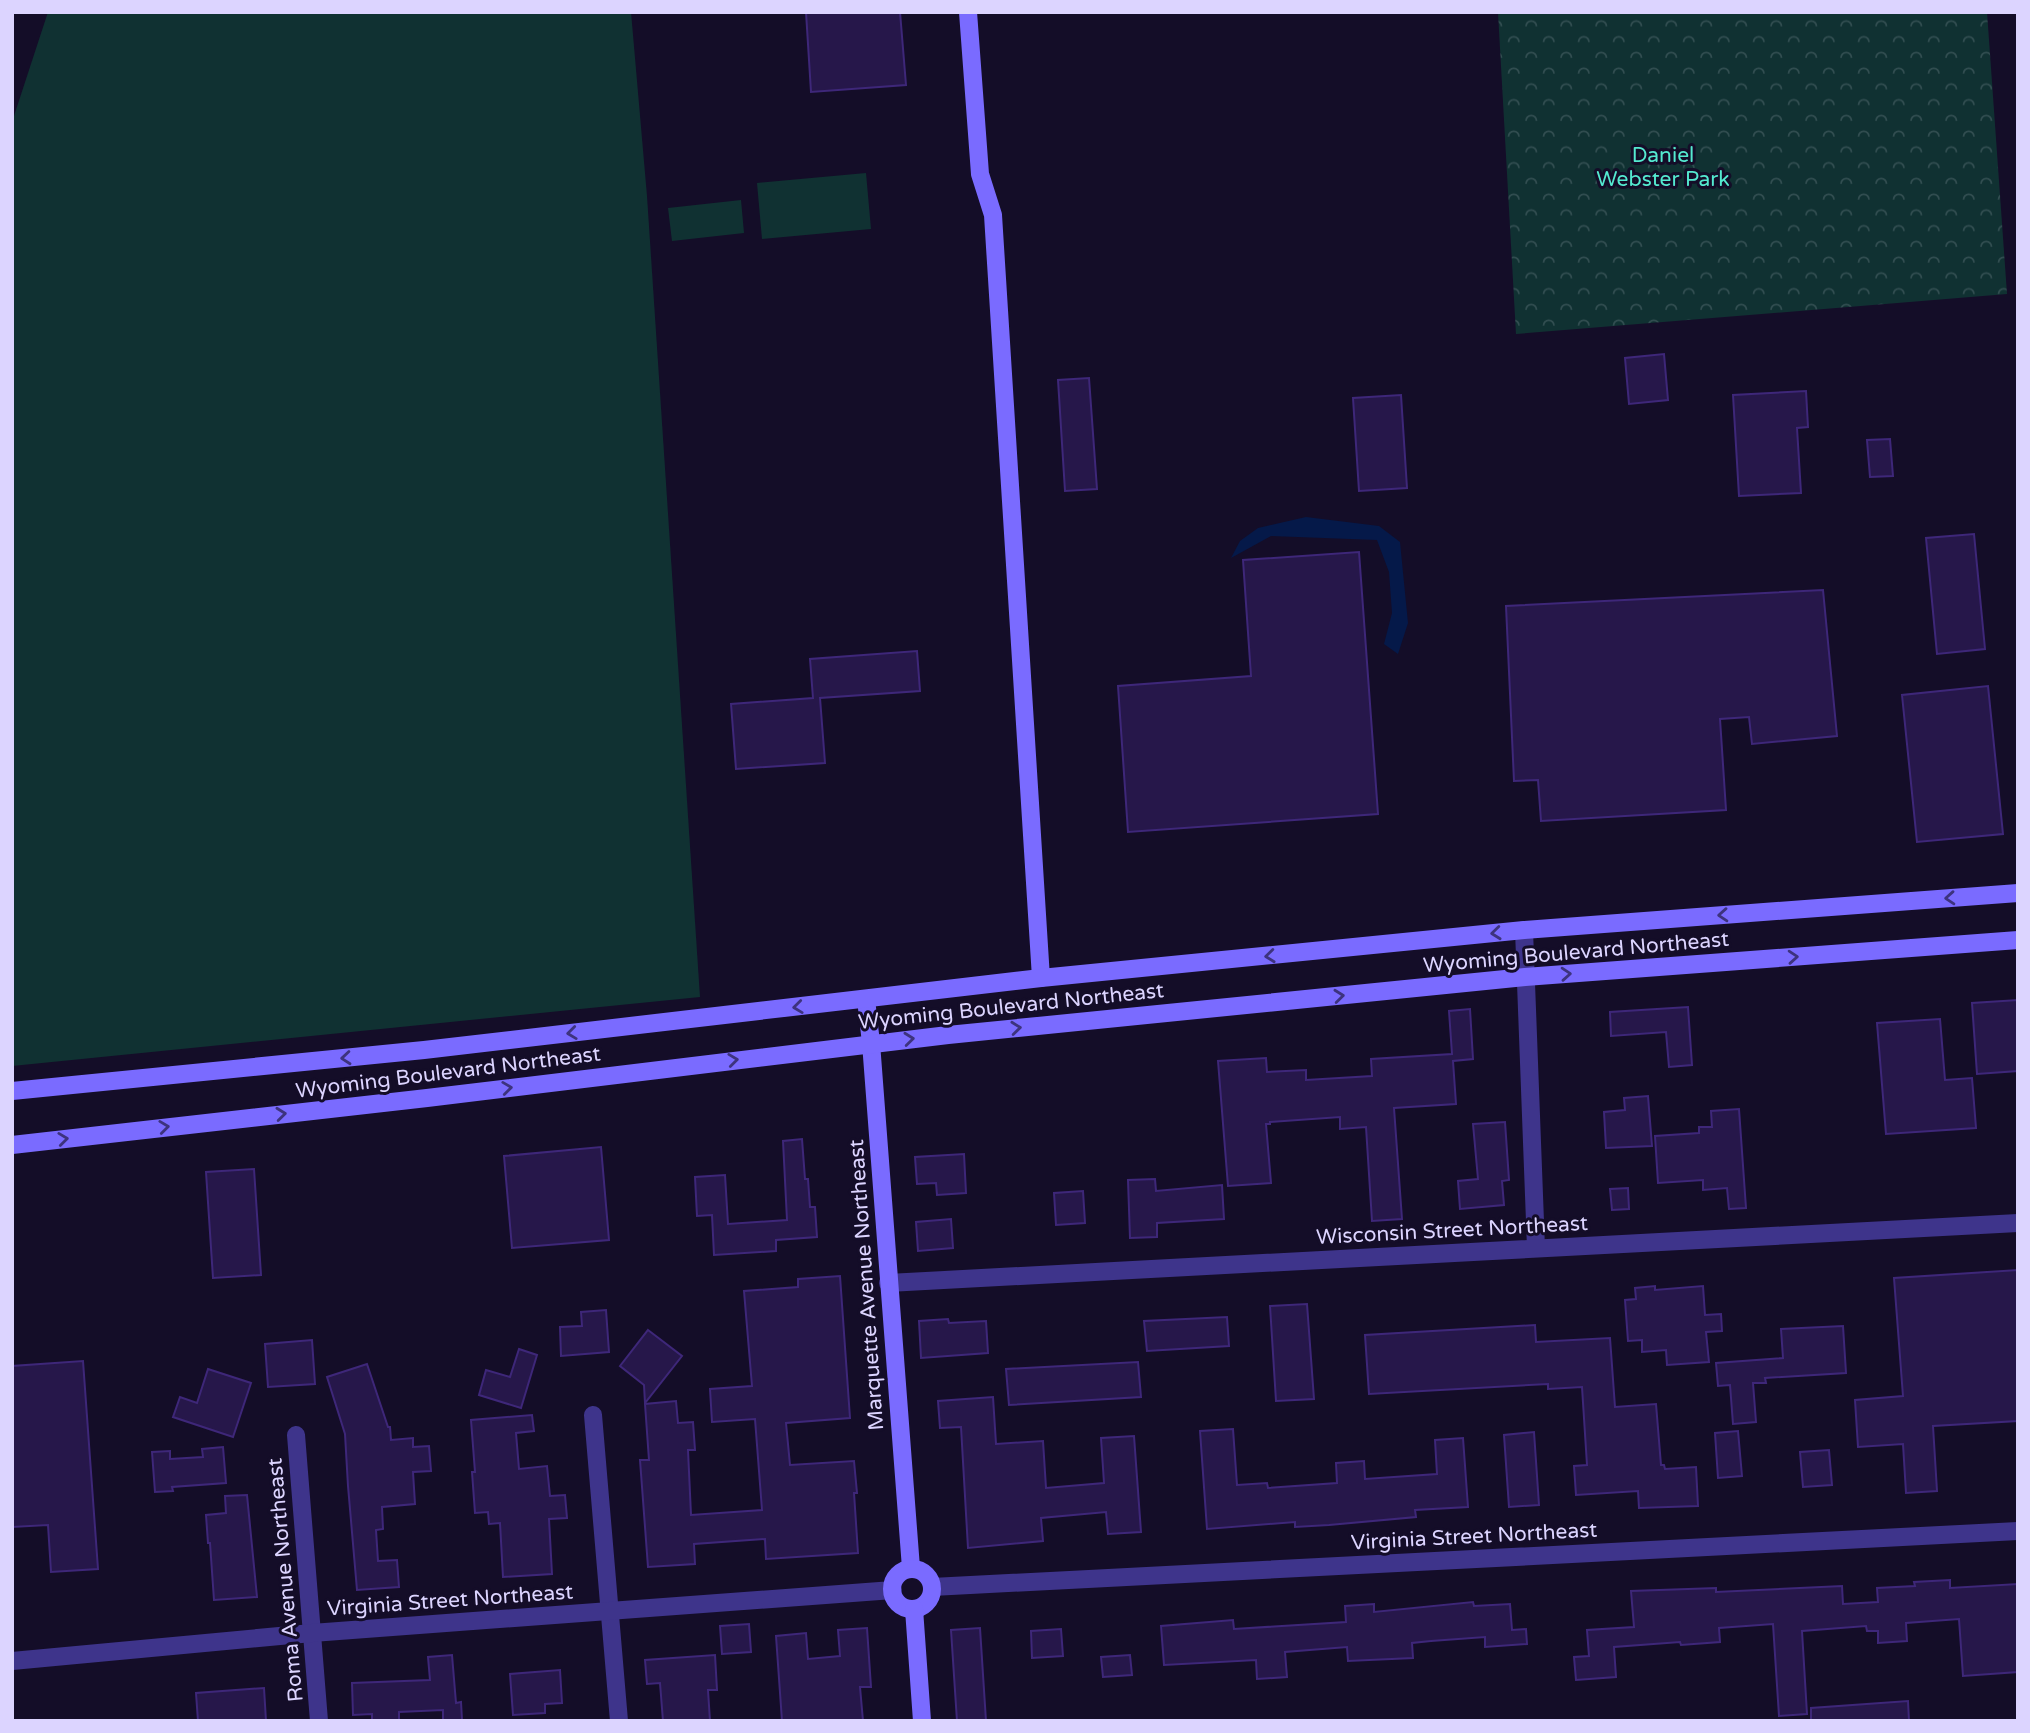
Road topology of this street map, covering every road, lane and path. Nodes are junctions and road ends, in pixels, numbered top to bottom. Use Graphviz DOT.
graph roads {
  1 [pos="968,12"];
  2 [pos="2018,893"];
  3 [pos="1524,930"];
  4 [pos="2018,940"];
  5 [pos="1525,977"];
  6 [pos="1041,978"];
  7 [pos="866,999"];
  8 [pos="871,1043"];
  9 [pos="12,1091"];
  10 [pos="12,1145"];
  11 [pos="2018,1223"];
  12 [pos="1536,1248"];
  13 [pos="888,1283"];
  14 [pos="593,1415"];
  15 [pos="296,1435"];
  16 [pos="2018,1531"];
  17 [pos="911,1569"];
  18 [pos="932,1587"];
  19 [pos="893,1590"];
  20 [pos="914,1609"];
  21 [pos="610,1611"];
  22 [pos="312,1633"];
  23 [pos="12,1661"];
  24 [pos="319,1721"];
  25 [pos="618,1721"];
  26 [pos="922,1721"];
  1 -- 6 [label="main road"];
  2 -- 3 [label="main road, Wyoming Boulevard Northeast, one-way"];
  3 -- 5 [label="street"];
  3 -- 6 [label="main road, Wyoming Boulevard Northeast, one-way"];
  5 -- 4 [label="main road, Wyoming Boulevard Northeast, one-way"];
  8 -- 5 [label="main road, Wyoming Boulevard Northeast, one-way"];
  5 -- 12 [label="street"];
  6 -- 7 [label="main road, Wyoming Boulevard Northeast"];
  7 -- 8 [label="main road, Marquette Avenue Northeast"];
  7 -- 9 [label="main road, Wyoming Boulevard Northeast, one-way"];
  10 -- 8 [label="main road, Wyoming Boulevard Northeast, one-way"];
  8 -- 13 [label="main road, Marquette Avenue Northeast"];
  11 -- 12 [label="street, Wisconsin Street Northeast"];
  12 -- 13 [label="street, Wisconsin Street Northeast"];
  13 -- 17 [label="main road, Marquette Avenue Northeast"];
  14 -- 21 [label="street"];
  15 -- 22 [label="street, Roma Avenue Northeast"];
  16 -- 18 [label="street, Virginia Street Northeast"];
  17 -- 18 [label="main road"];
  17 -- 19 [label="main road"];
  18 -- 20 [label="main road"];
  19 -- 20 [label="main road"];
  19 -- 21 [label="street, Virginia Street Northeast"];
  20 -- 26 [label="main road"];
  21 -- 22 [label="street, Virginia Street Northeast"];
  21 -- 25 [label="street"];
  22 -- 23 [label="street, Virginia Street Northeast"];
  22 -- 24 [label="street, Roma Avenue Northeast"];
}
